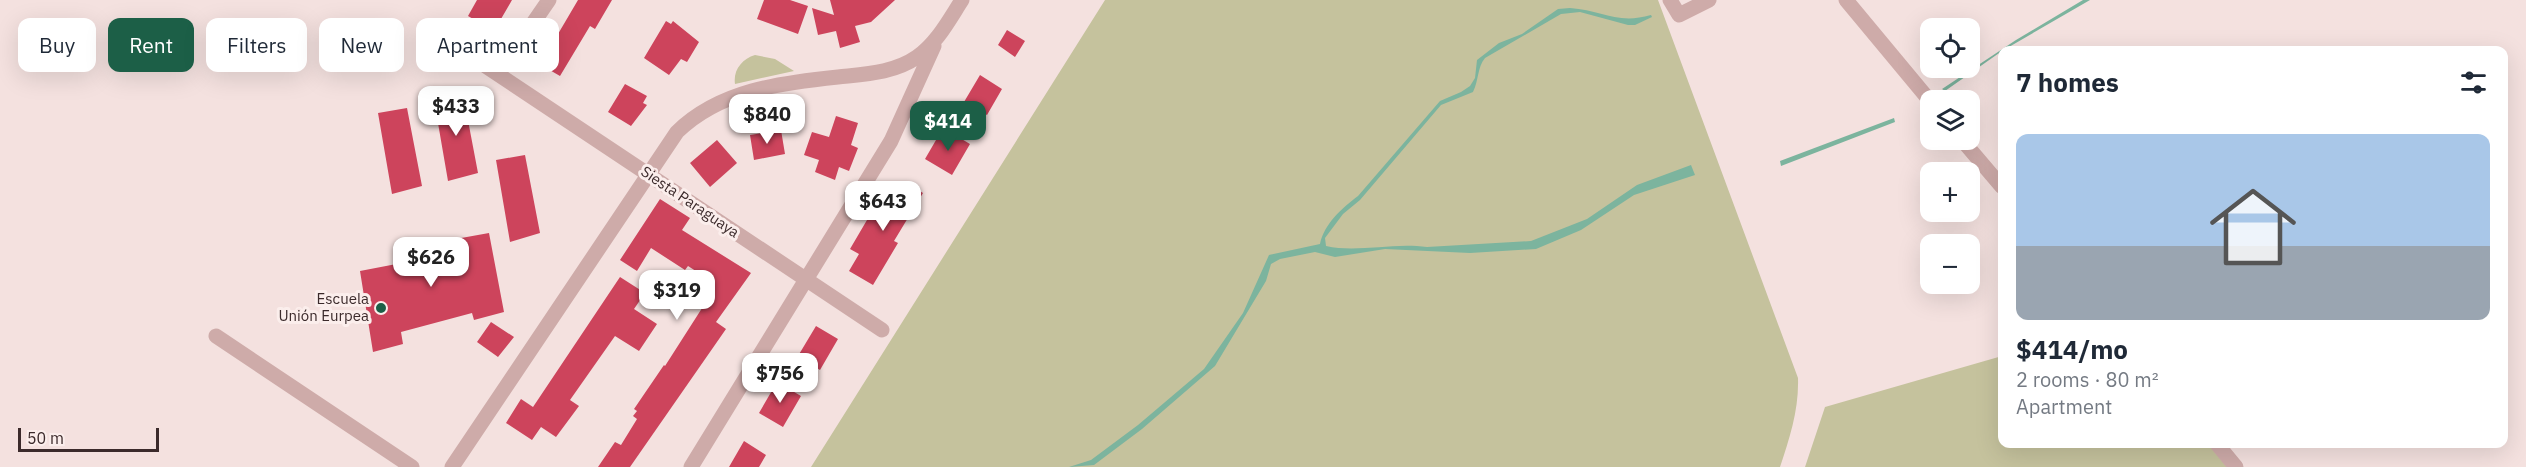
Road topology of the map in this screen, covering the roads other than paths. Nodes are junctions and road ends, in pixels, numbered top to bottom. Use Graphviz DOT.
graph roads {
  1 [pos="549,0"];
  2 [pos="962,0"];
  3 [pos="1670,0"];
  4 [pos="1709,0"];
  5 [pos="1846,0"];
  6 [pos="938,38"];
  7 [pos="495,72"];
  8 [pos="498,74"];
  9 [pos="1921,90"];
  10 [pos="1970,150"];
  11 [pos="649,174"];
  12 [pos="1998,183"];
  13 [pos="806,279"];
  14 [pos="882,330"];
  15 [pos="216,336"];
  16 [pos="2220,448"];
  17 [pos="412,467"];
  18 [pos="452,467"];
  19 [pos="692,467"];
  20 [pos="2236,467"];
  1 -- 8 [label="street"];
  2 -- 6 [label="street"];
  3 -- 4 [label="street"];
  5 -- 9 [label="street"];
  6 -- 11 [label="street"];
  6 -- 13 [label="street"];
  7 -- 8 [label="street, Siesta Paraguaya"];
  8 -- 11 [label="street, Siesta Paraguaya"];
  10 -- 12 [label="street"];
  11 -- 13 [label="street, Siesta Paraguaya"];
  11 -- 18 [label="street"];
  13 -- 14 [label="street, Siesta Paraguaya"];
  13 -- 19 [label="street"];
  15 -- 17 [label="street"];
  16 -- 20 [label="street"];
}
